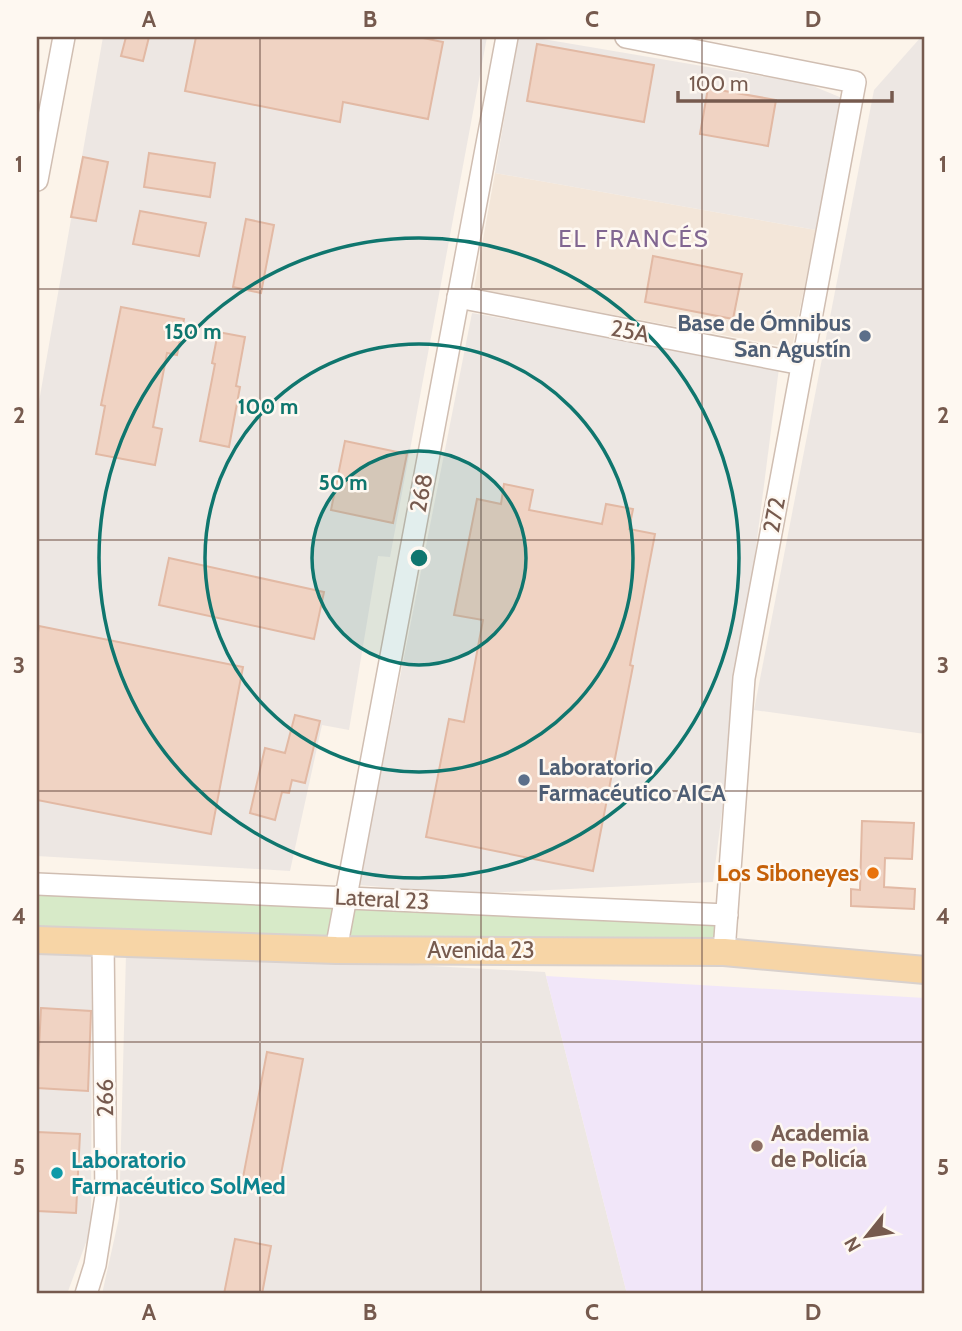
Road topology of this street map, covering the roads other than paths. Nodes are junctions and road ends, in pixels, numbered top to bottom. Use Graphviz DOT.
graph roads {
  1 [pos="64,37"];
  2 [pos="507,37"];
  3 [pos="626,37"];
  4 [pos="37,180"];
  5 [pos="458,297"];
  6 [pos="802,364"];
  7 [pos="37,884"];
  8 [pos="345,898"];
  9 [pos="726,915"];
  10 [pos="37,940"];
  11 [pos="103,941"];
  12 [pos="336,950"];
  13 [pos="724,952"];
  14 [pos="925,970"];
  15 [pos="86,1294"];
  1 -- 4 [label="street"];
  2 -- 5 [label="street, 268"];
  3 -- 6 [label="street, 272"];
  5 -- 6 [label="street, 25A"];
  5 -- 8 [label="street, 268"];
  6 -- 9 [label="street, 272"];
  7 -- 8 [label="street, Lateral 23"];
  8 -- 9 [label="street, Lateral 23"];
  8 -- 12 [label="street, 268"];
  9 -- 13 [label="street, 272"];
  10 -- 11 [label="main road, Avenida 23"];
  11 -- 12 [label="main road, Avenida 23"];
  11 -- 15 [label="street, 266"];
  12 -- 13 [label="main road, Avenida 23"];
  13 -- 14 [label="main road, Avenida 23"];
}
